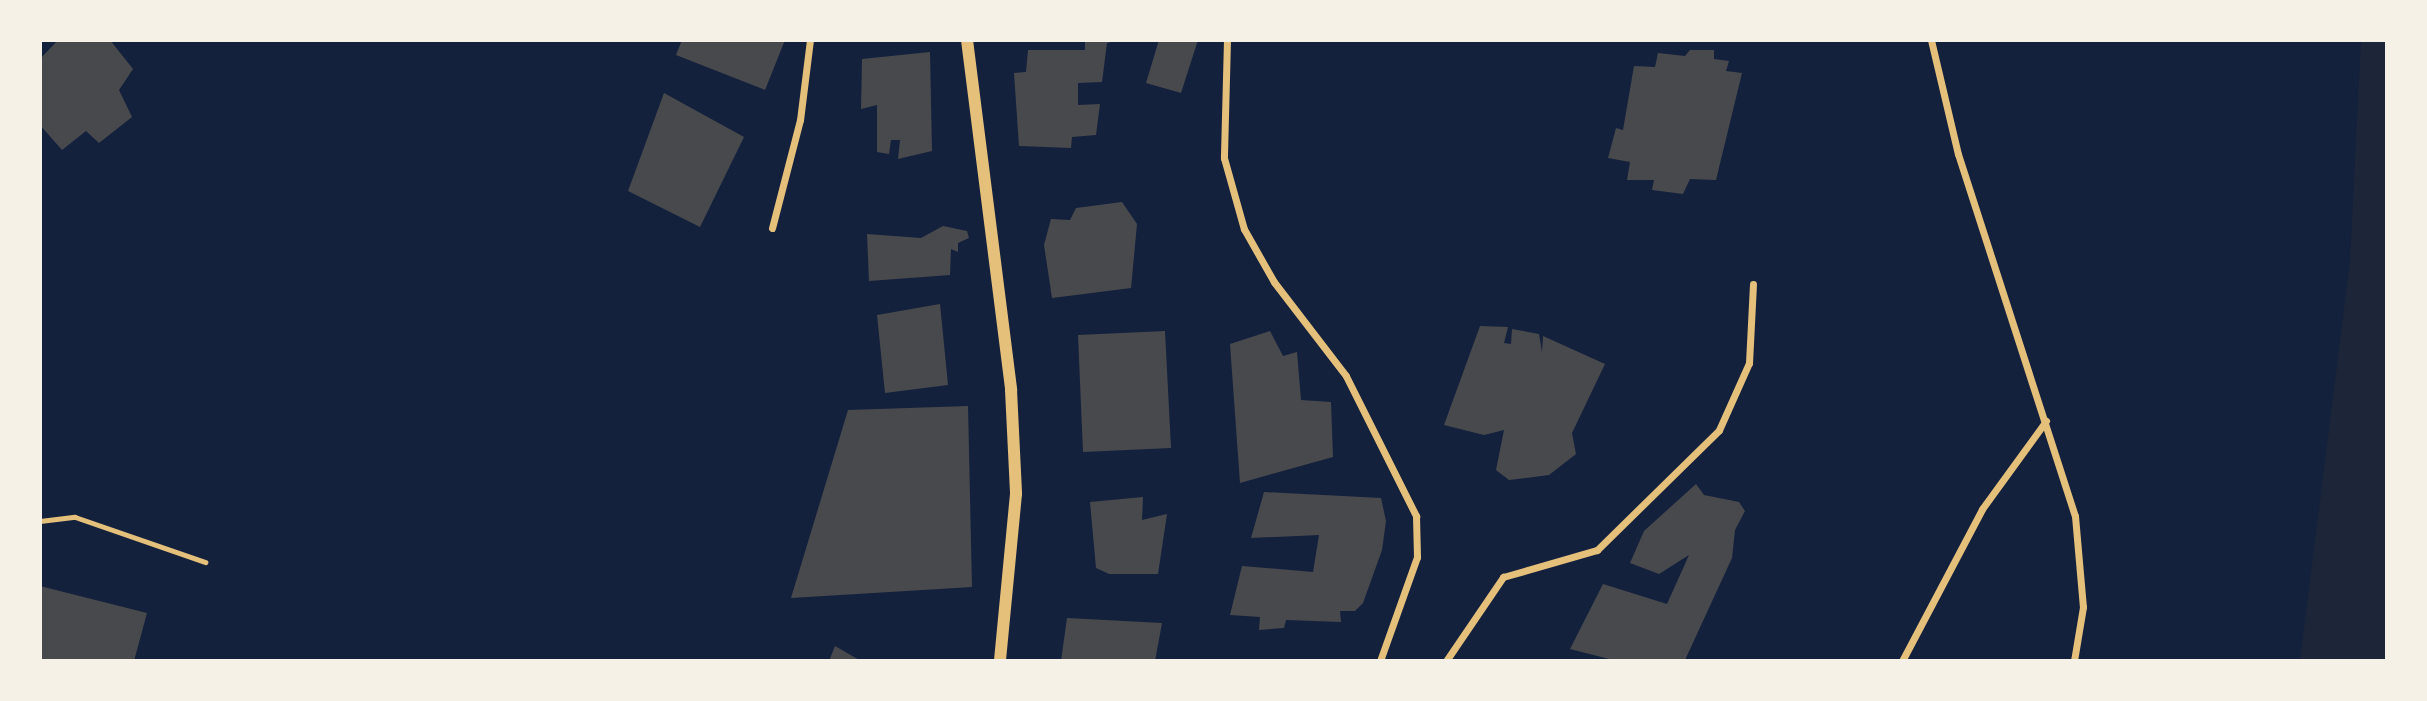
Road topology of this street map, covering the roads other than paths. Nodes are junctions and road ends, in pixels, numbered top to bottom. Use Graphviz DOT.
graph roads {
  1 [pos="810,40"];
  2 [pos="967,40"];
  3 [pos="1227,40"];
  4 [pos="1931,40"];
  5 [pos="772,228"];
  6 [pos="1754,284"];
  7 [pos="2046,421"];
  8 [pos="40,521"];
  9 [pos="205,562"];
  10 [pos="1000,661"];
  11 [pos="1380,661"];
  12 [pos="1446,661"];
  13 [pos="1902,661"];
  14 [pos="2074,661"];
  1 -- 5 [label="street"];
  2 -- 10 [label="street"];
  3 -- 11 [label="street"];
  4 -- 7 [label="street"];
  6 -- 12 [label="street"];
  7 -- 13 [label="street"];
  7 -- 14 [label="street"];
  8 -- 9 [label="lane"];
}
